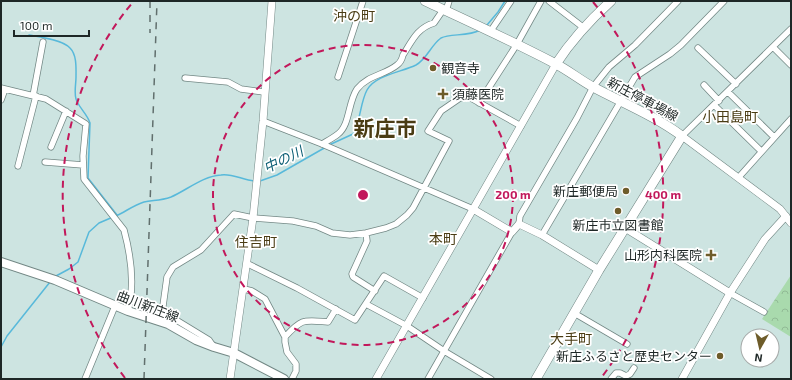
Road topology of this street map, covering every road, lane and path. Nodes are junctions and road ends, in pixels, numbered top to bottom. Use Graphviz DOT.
graph roads {
  1 [pos="272,1"];
  2 [pos="363,1"];
  3 [pos="424,1"];
  4 [pos="449,1"];
  5 [pos="511,1"];
  6 [pos="541,1"];
  7 [pos="611,1"];
  8 [pos="724,1"];
  9 [pos="550,2"];
  10 [pos="675,2"];
  11 [pos="445,10"];
  12 [pos="584,28"];
  13 [pos="791,29"];
  14 [pos="485,30"];
  15 [pos="43,42"];
  16 [pos="517,44"];
  17 [pos="773,47"];
  18 [pos="698,48"];
  19 [pos="556,64"];
  20 [pos="791,65"];
  21 [pos="338,77"];
  22 [pos="185,78"];
  23 [pos="736,84"];
  24 [pos="704,85"];
  25 [pos="593,87"];
  26 [pos="3,89"];
  27 [pos="264,92"];
  28 [pos="728,92"];
  29 [pos="34,96"];
  30 [pos="1,100"];
  31 [pos="620,100"];
  32 [pos="719,100"];
  33 [pos="479,103"];
  34 [pos="714,105"];
  35 [pos="66,111"];
  36 [pos="791,119"];
  37 [pos="263,121"];
  38 [pos="521,126"];
  39 [pos="682,136"];
  40 [pos="774,137"];
  41 [pos="323,144"];
  42 [pos="51,147"];
  43 [pos="762,151"];
  44 [pos="45,162"];
  45 [pos="83,165"];
  46 [pos="18,166"];
  47 [pos="739,177"];
  48 [pos="425,187"];
  49 [pos="473,209"];
  50 [pos="789,215"];
  51 [pos="253,218"];
  52 [pos="791,223"];
  53 [pos="519,224"];
  54 [pos="625,228"];
  55 [pos="512,232"];
  56 [pos="366,233"];
  57 [pos="542,235"];
  58 [pos="1,262"];
  59 [pos="248,264"];
  60 [pos="599,270"];
  61 [pos="244,289"];
  62 [pos="375,291"];
  63 [pos="730,292"];
  64 [pos="423,298"];
  65 [pos="366,304"];
  66 [pos="115,306"];
  67 [pos="336,309"];
  68 [pos="128,311"];
  69 [pos="764,312"];
  70 [pos="574,313"];
  71 [pos="407,326"];
  72 [pos="285,337"];
  73 [pos="627,344"];
  74 [pos="214,347"];
  75 [pos="444,351"];
  76 [pos="234,353"];
  77 [pos="634,368"];
  78 [pos="85,379"];
  79 [pos="230,379"];
  80 [pos="284,379"];
  81 [pos="292,379"];
  82 [pos="376,379"];
  83 [pos="428,379"];
  84 [pos="491,379"];
  85 [pos="536,379"];
  86 [pos="611,379"];
  87 [pos="682,379"];
  1 -- 27 [label="street"];
  2 -- 21 [label="street"];
  3 -- 11 [label="main road, 新庄停車場線"];
  4 -- 11 [label="street"];
  5 -- 14 [label="street"];
  6 -- 16 [label="street"];
  7 -- 12 [label="main road"];
  8 -- 31 [label="street"];
  9 -- 12 [label="street"];
  10 -- 25 [label="street"];
  11 -- 14 [label="main road, 新庄停車場線"];
  11 -- 41 [label="street"];
  12 -- 19 [label="main road"];
  13 -- 17 [label="street"];
  14 -- 16 [label="main road, 新庄停車場線"];
  15 -- 29 [label="street"];
  16 -- 19 [label="main road, 新庄停車場線"];
  16 -- 33 [label="street"];
  17 -- 20 [label="street"];
  17 -- 23 [label="street"];
  18 -- 23 [label="street"];
  19 -- 25 [label="main road, 新庄停車場線"];
  19 -- 38 [label="street"];
  22 -- 27 [label="street"];
  23 -- 28 [label="street"];
  24 -- 32 [label="street"];
  25 -- 31 [label="main road, 新庄停車場線"];
  25 -- 53 [label="street"];
  26 -- 29 [label="street"];
  26 -- 30 [label="street"];
  27 -- 37 [label="street"];
  28 -- 32 [label="street"];
  28 -- 40 [label="street"];
  29 -- 35 [label="street"];
  29 -- 46 [label="street"];
  31 -- 39 [label="main road, 新庄停車場線"];
  31 -- 57 [label="street"];
  32 -- 34 [label="street"];
  33 -- 38 [label="street"];
  33 -- 48 [label="street"];
  34 -- 39 [label="street"];
  34 -- 43 [label="street"];
  35 -- 42 [label="street"];
  35 -- 45 [label="street"];
  36 -- 40 [label="street"];
  37 -- 41 [label="street"];
  37 -- 51 [label="street"];
  38 -- 49 [label="street"];
  39 -- 47 [label="street"];
  39 -- 54 [label="main road, 新庄停車場線"];
  40 -- 43 [label="street"];
  41 -- 48 [label="street"];
  43 -- 47 [label="street"];
  44 -- 45 [label="street"];
  45 -- 68 [label="street"];
  47 -- 50 [label="street"];
  48 -- 49 [label="street"];
  48 -- 56 [label="street"];
  49 -- 55 [label="street"];
  49 -- 64 [label="street"];
  50 -- 52 [label="street"];
  50 -- 63 [label="street"];
  51 -- 56 [label="street"];
  51 -- 59 [label="street"];
  51 -- 74 [label="street"];
  53 -- 55 [label="street"];
  53 -- 57 [label="street"];
  54 -- 60 [label="main road, 新庄停車場線"];
  54 -- 63 [label="street"];
  55 -- 75 [label="street"];
  56 -- 62 [label="street"];
  57 -- 60 [label="street"];
  58 -- 66 [label="main road, 曲川新庄線"];
  59 -- 61 [label="street"];
  59 -- 67 [label="street"];
  60 -- 70 [label="main road, 新庄停車場線"];
  61 -- 72 [label="street"];
  61 -- 76 [label="street"];
  62 -- 64 [label="street"];
  62 -- 65 [label="street"];
  63 -- 69 [label="street"];
  63 -- 87 [label="street"];
  64 -- 71 [label="street"];
  65 -- 67 [label="street"];
  65 -- 71 [label="street"];
  66 -- 68 [label="main road, 曲川新庄線"];
  66 -- 78 [label="street"];
  67 -- 72 [label="street"];
  68 -- 74 [label="main road, 曲川新庄線"];
  70 -- 73 [label="street"];
  70 -- 85 [label="main road, 新庄停車場線"];
  71 -- 75 [label="street"];
  71 -- 82 [label="street"];
  72 -- 81 [label="street"];
  74 -- 76 [label="main road, 曲川新庄線"];
  75 -- 83 [label="street"];
  75 -- 84 [label="street"];
  76 -- 79 [label="street"];
  76 -- 80 [label="main road, 曲川新庄線"];
  77 -- 86 [label="street"];
}
